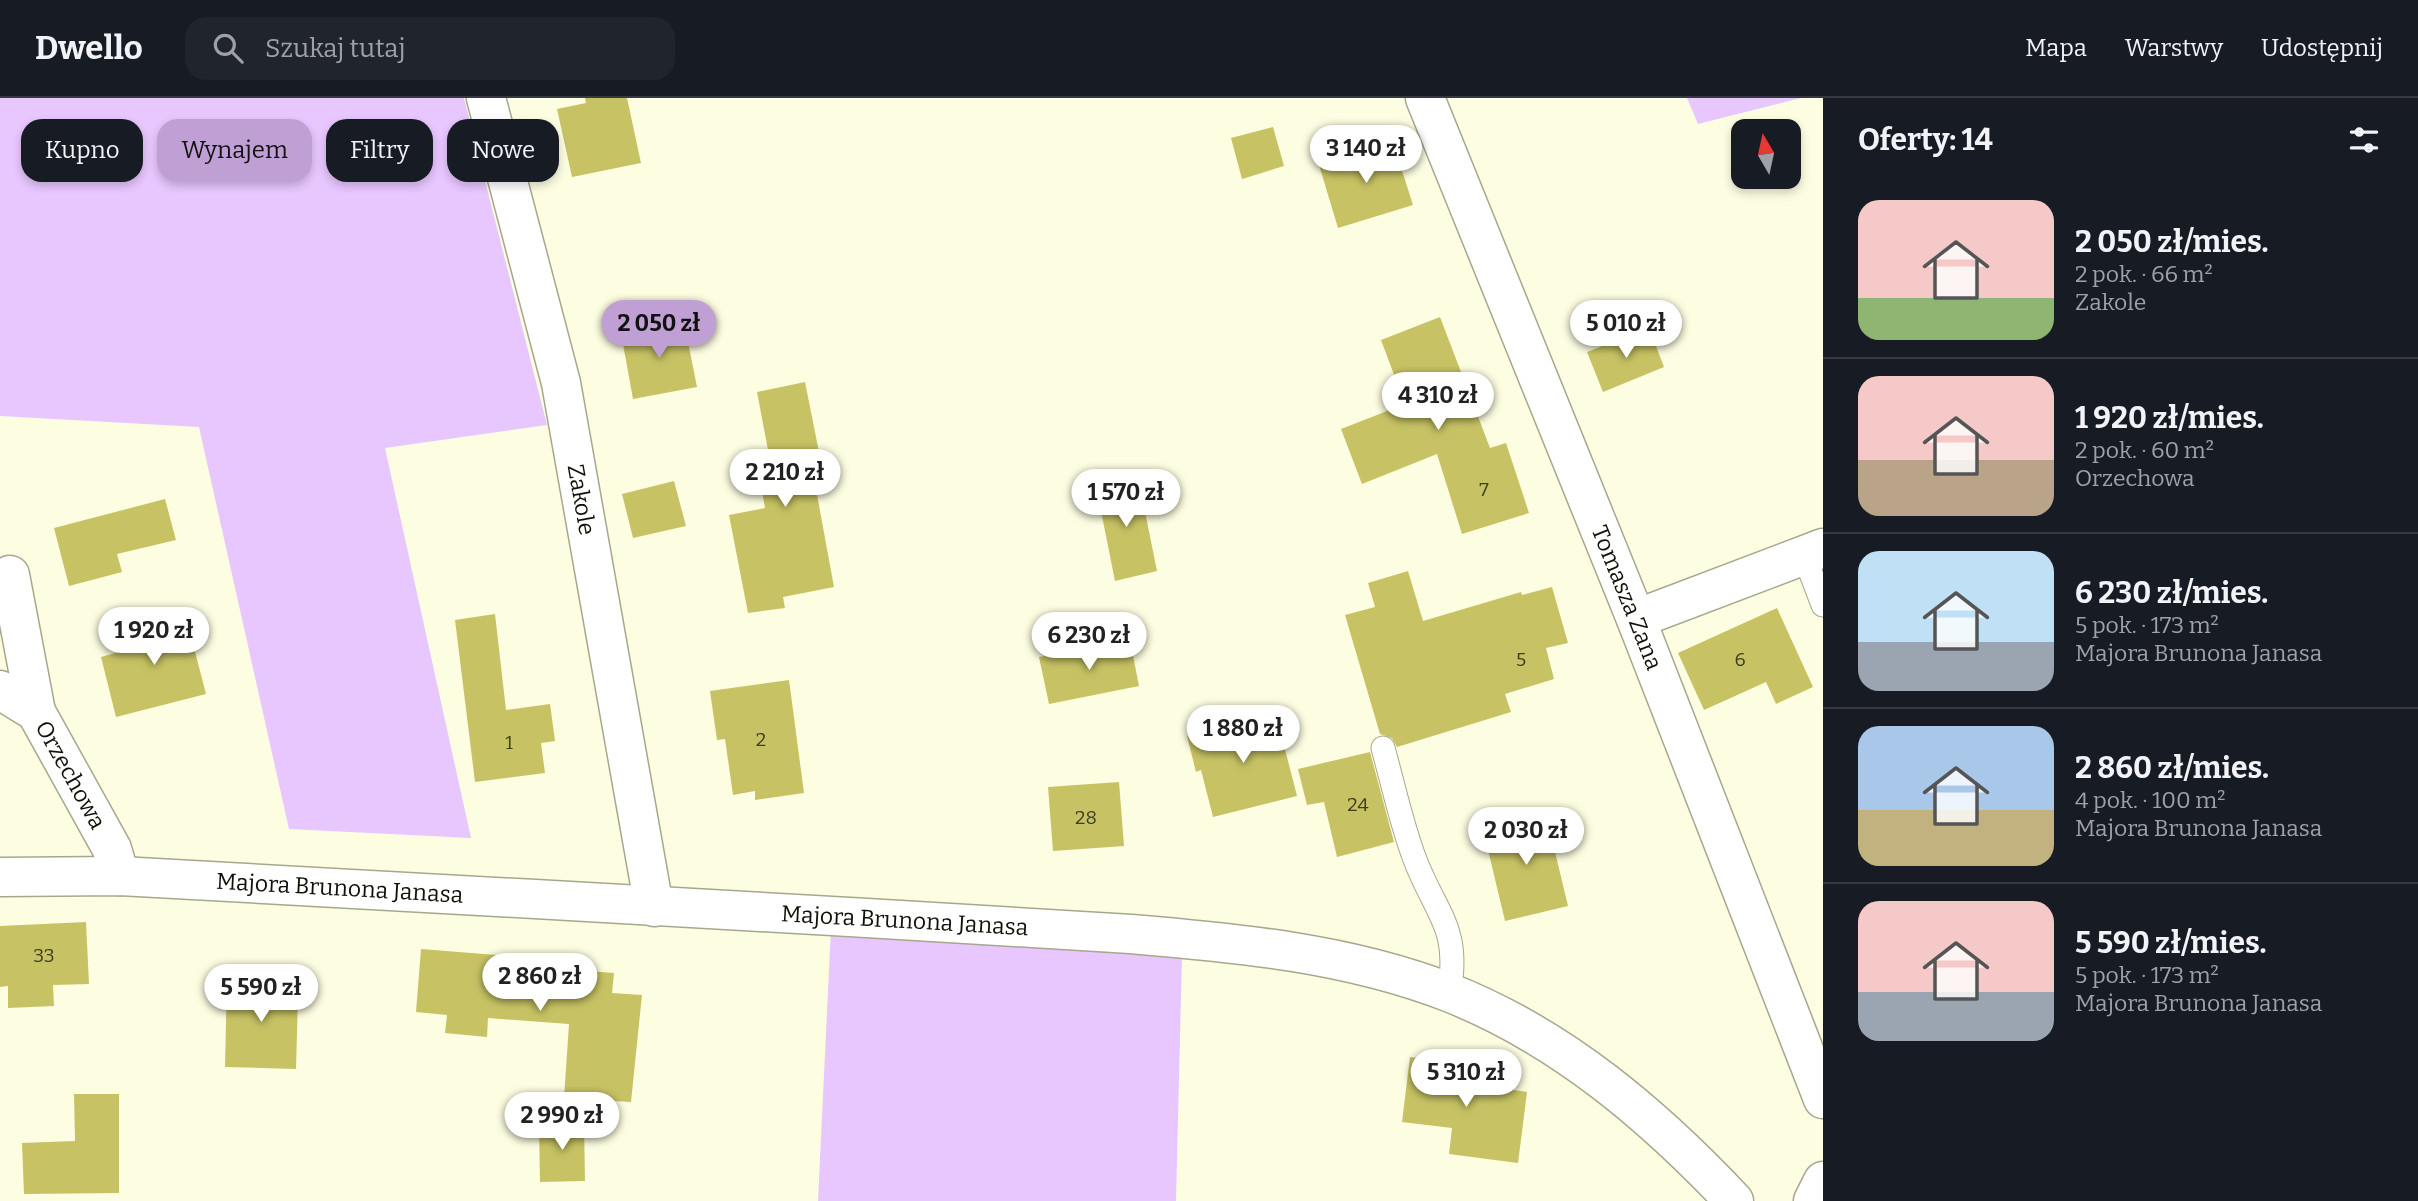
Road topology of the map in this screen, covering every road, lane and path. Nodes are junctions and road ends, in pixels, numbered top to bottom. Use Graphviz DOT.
graph roads {
  1 [pos="486,98"];
  2 [pos="1425,98"];
  3 [pos="1813,552"];
  4 [pos="10,575"];
  5 [pos="1823,605"];
  6 [pos="1636,619"];
  7 [pos="0,690"];
  8 [pos="36,712"];
  9 [pos="1383,748"];
  10 [pos="120,876"];
  11 [pos="0,877"];
  12 [pos="654,906"];
  13 [pos="1449,993"];
  14 [pos="1823,1099"];
  15 [pos="1823,1181"];
  16 [pos="1734,1201"];
  17 [pos="1813,1201"];
  1 -- 12 [label="street, Zakole"];
  2 -- 6 [label="street, Tomasza Zana"];
  3 -- 5 [label="lane"];
  3 -- 6 [label="street"];
  4 -- 8 [label="street"];
  6 -- 14 [label="street, Tomasza Zana"];
  7 -- 8 [label="street, Orzechowa"];
  8 -- 10 [label="street, Orzechowa"];
  9 -- 13 [label="lane"];
  10 -- 11 [label="street, Majora Brunona Janasa"];
  10 -- 12 [label="street, Majora Brunona Janasa"];
  12 -- 13 [label="street, Majora Brunona Janasa"];
  13 -- 16 [label="street, Majora Brunona Janasa"];
  15 -- 17 [label="street"];
}
